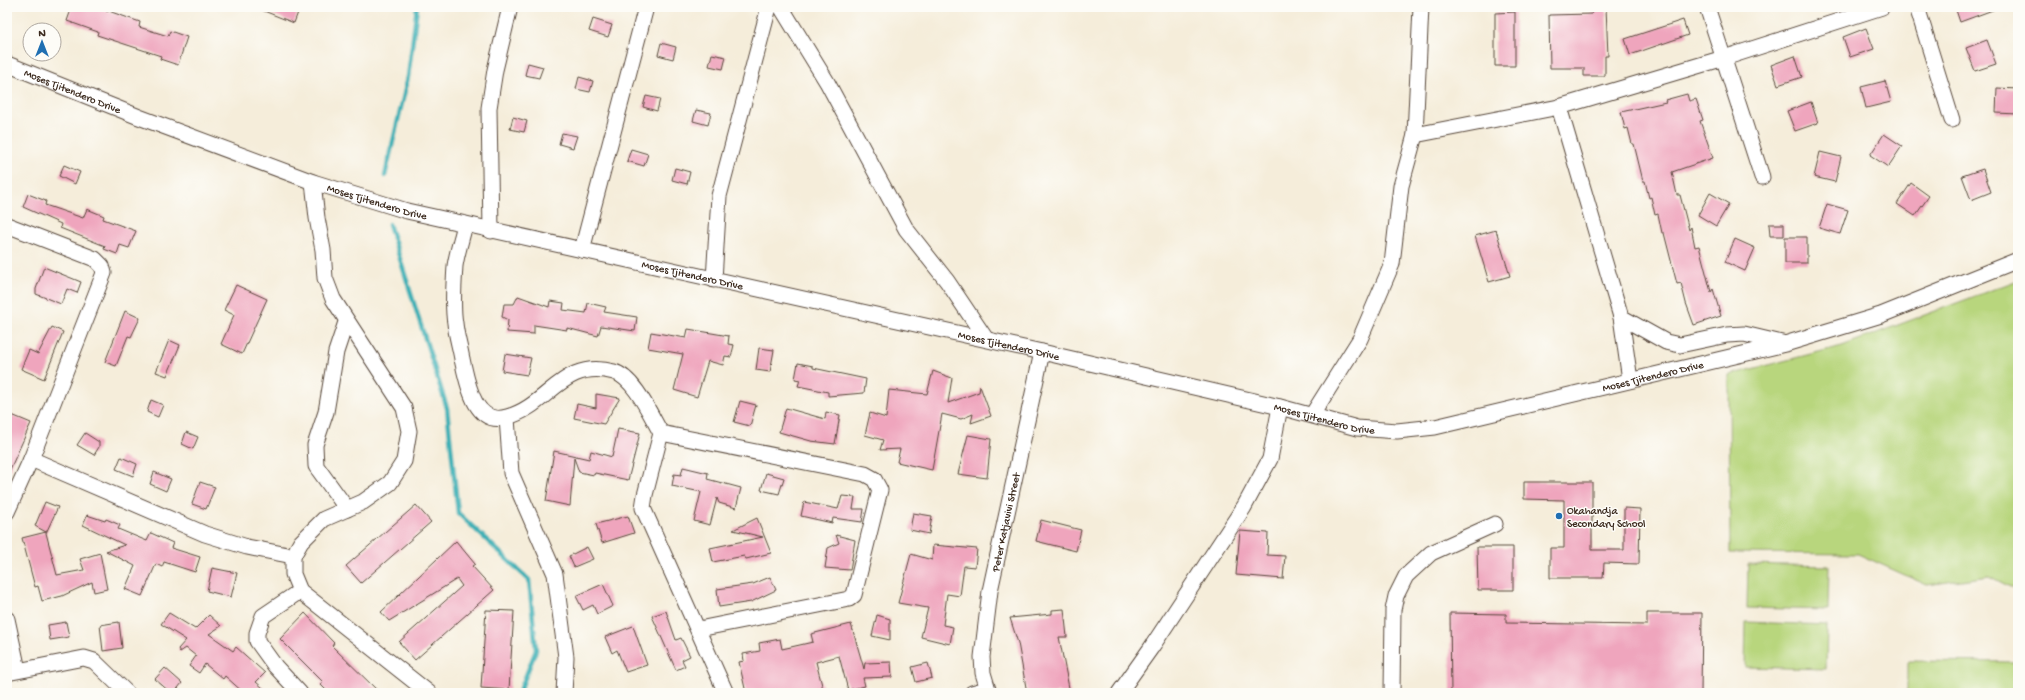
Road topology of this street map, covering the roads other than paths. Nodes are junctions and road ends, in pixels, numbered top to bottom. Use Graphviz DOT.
graph roads {
  1 [pos="510,7"];
  2 [pos="646,7"];
  3 [pos="769,7"];
  4 [pos="781,7"];
  5 [pos="1421,7"];
  6 [pos="1707,7"];
  7 [pos="1882,7"];
  8 [pos="1916,7"];
  9 [pos="1724,58"];
  10 [pos="7,64"];
  11 [pos="1559,107"];
  12 [pos="1952,120"];
  13 [pos="1415,135"];
  14 [pos="1762,177"];
  15 [pos="313,182"];
  16 [pos="465,224"];
  17 [pos="7,225"];
  18 [pos="491,231"];
  19 [pos="582,250"];
  20 [pos="2018,260"];
  21 [pos="714,280"];
  22 [pos="1621,317"];
  23 [pos="346,322"];
  24 [pos="986,339"];
  25 [pos="1785,344"];
  26 [pos="1042,352"];
  27 [pos="1630,380"];
  28 [pos="1280,407"];
  29 [pos="1312,415"];
  30 [pos="507,418"];
  31 [pos="661,433"];
  32 [pos="31,459"];
  33 [pos="347,509"];
  34 [pos="7,512"];
  35 [pos="1495,524"];
  36 [pos="293,556"];
  37 [pos="300,591"];
  38 [pos="7,619"];
  39 [pos="699,629"];
  40 [pos="12,671"];
  41 [pos="988,691"];
  42 [pos="127,693"];
  43 [pos="300,693"];
  44 [pos="429,693"];
  45 [pos="564,693"];
  46 [pos="726,693"];
  47 [pos="972,693"];
  48 [pos="1119,693"];
  49 [pos="1392,693"];
  1 -- 18 [label="street"];
  2 -- 19 [label="street"];
  3 -- 21 [label="street"];
  4 -- 24 [label="street"];
  5 -- 13 [label="street"];
  6 -- 9 [label="street"];
  7 -- 9 [label="street"];
  8 -- 12 [label="street"];
  9 -- 11 [label="street"];
  9 -- 14 [label="street"];
  10 -- 15 [label="street, Moses Tjitendero Drive"];
  11 -- 13 [label="street"];
  11 -- 22 [label="street"];
  13 -- 29 [label="street"];
  15 -- 16 [label="street, Moses Tjitendero Drive"];
  15 -- 23 [label="street"];
  16 -- 18 [label="street, Moses Tjitendero Drive"];
  16 -- 30 [label="street"];
  17 -- 32 [label="street"];
  18 -- 19 [label="street, Moses Tjitendero Drive"];
  19 -- 21 [label="street, Moses Tjitendero Drive"];
  20 -- 25 [label="street, Moses Tjitendero Drive"];
  21 -- 24 [label="street, Moses Tjitendero Drive"];
  22 -- 25 [label="street"];
  22 -- 27 [label="street"];
  23 -- 33 [label="street"];
  23 -- 33 [label="street"];
  24 -- 26 [label="street, Moses Tjitendero Drive"];
  25 -- 27 [label="street, Moses Tjitendero Drive"];
  26 -- 28 [label="street, Moses Tjitendero Drive"];
  26 -- 41 [label="street, Peter Katjavivi Street"];
  27 -- 29 [label="street, Moses Tjitendero Drive"];
  28 -- 29 [label="street, Moses Tjitendero Drive"];
  28 -- 48 [label="street"];
  30 -- 31 [label="street"];
  30 -- 45 [label="street"];
  31 -- 39 [label="street"];
  31 -- 39 [label="street"];
  32 -- 34 [label="street"];
  32 -- 36 [label="street"];
  33 -- 36 [label="street"];
  35 -- 49 [label="street"];
  36 -- 37 [label="street"];
  37 -- 43 [label="street"];
  37 -- 44 [label="street"];
  38 -- 40 [label="street"];
  39 -- 46 [label="street"];
  40 -- 42 [label="street"];
  41 -- 47 [label="street"];
}
